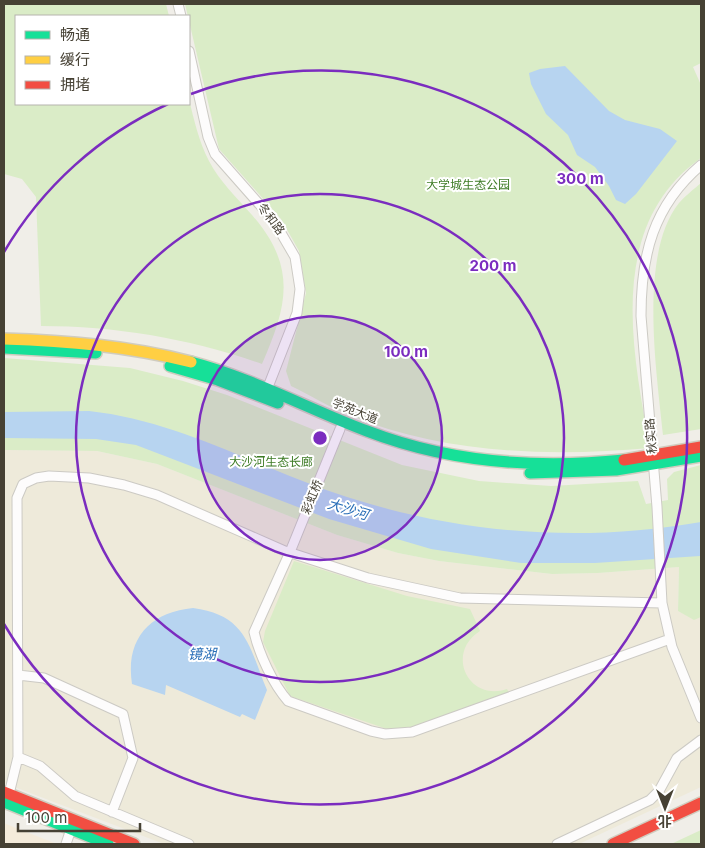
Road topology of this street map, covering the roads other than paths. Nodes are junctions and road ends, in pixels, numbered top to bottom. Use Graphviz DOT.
graph roads {
  1 [pos="190,56"];
  2 [pos="701,165"];
  3 [pos="4,339"];
  4 [pos="4,348"];
  5 [pos="265,393"];
  6 [pos="340,429"];
  7 [pos="701,447"];
  8 [pos="701,456"];
  9 [pos="653,461"];
  10 [pos="290,552"];
  11 [pos="662,603"];
  12 [pos="670,639"];
  13 [pos="18,675"];
  14 [pos="701,718"];
  15 [pos="701,740"];
  16 [pos="18,757"];
  17 [pos="5,796"];
  18 [pos="701,803"];
  19 [pos="701,811"];
  20 [pos="112,812"];
  21 [pos="71,829"];
  22 [pos="66,844"];
  23 [pos="108,844"];
  24 [pos="134,844"];
  25 [pos="189,844"];
  26 [pos="557,844"];
  27 [pos="613,844"];
  28 [pos="631,844"];
  1 -- 5 [label="street, 冬和路"];
  2 -- 9 [label="street, 秋实路"];
  3 -- 5 [label="street, 学苑大道"];
  4 -- 5 [label="street, 学苑大道"];
  5 -- 6 [label="street, 学苑大道"];
  5 -- 9 [label="street, 学苑大道"];
  6 -- 9 [label="street, 学苑大道"];
  6 -- 10 [label="street, 彩虹桥"];
  7 -- 9 [label="street, 学苑大道"];
  8 -- 9 [label="street, 学苑大道"];
  9 -- 11 [label="street, 秋实路"];
  10 -- 11 [label="street"];
  10 -- 12 [label="street, 彩虹桥"];
  10 -- 13 [label="street"];
  11 -- 12 [label="street, 秋实路"];
  12 -- 14 [label="street, 秋实路"];
  13 -- 16 [label="street"];
  13 -- 20 [label="street"];
  15 -- 26 [label="street"];
  16 -- 17 [label="street"];
  16 -- 20 [label="street"];
  17 -- 21 [label="street"];
  17 -- 24 [label="street"];
  18 -- 27 [label="street"];
  19 -- 28 [label="street"];
  20 -- 25 [label="street"];
  21 -- 22 [label="street"];
  21 -- 23 [label="street"];
}
